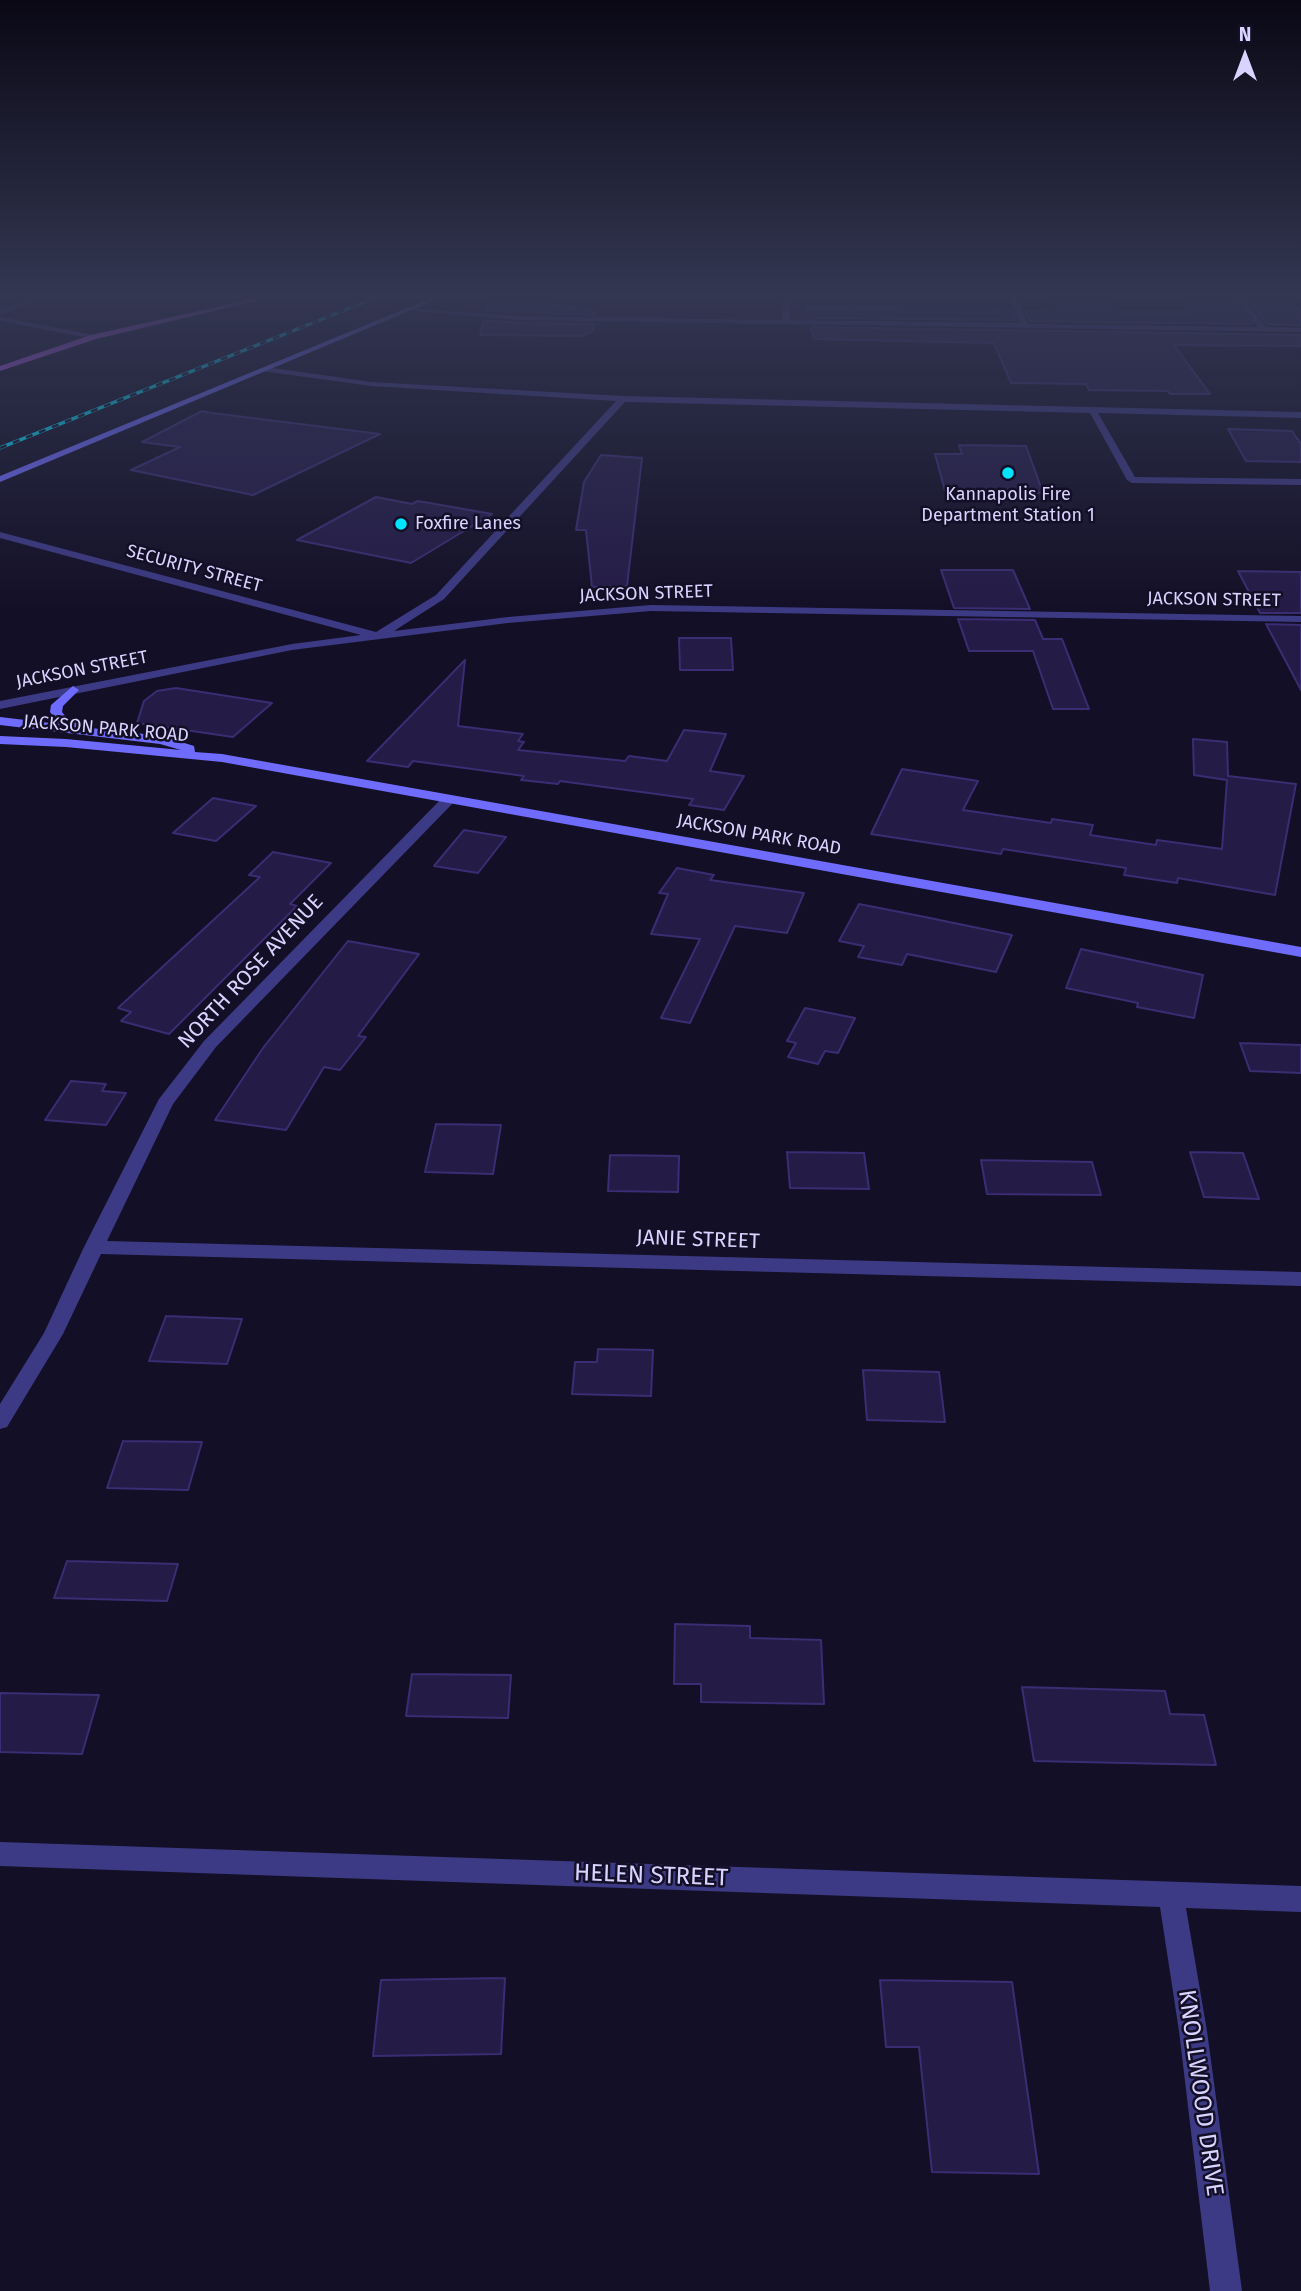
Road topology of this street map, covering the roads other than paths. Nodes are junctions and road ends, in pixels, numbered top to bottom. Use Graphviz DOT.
graph roads {
  1 [pos="183,403"];
  2 [pos="619,403"];
  3 [pos="776,403"];
  4 [pos="1093,411"];
  5 [pos="1301,415"];
  6 [pos="0,479"];
  7 [pos="1301,482"];
  8 [pos="0,535"];
  9 [pos="1301,619"];
  10 [pos="378,636"];
  11 [pos="73,690"];
  12 [pos="0,705"];
  13 [pos="0,721"];
  14 [pos="89,729"];
  15 [pos="0,740"];
  16 [pos="210,756"];
  17 [pos="449,799"];
  18 [pos="1301,952"];
  19 [pos="93,1247"];
  20 [pos="1301,1279"];
  21 [pos="0,1421"];
  22 [pos="0,1854"];
  23 [pos="1171,1895"];
  24 [pos="1301,1899"];
  25 [pos="1226,2291"];
  1 -- 6 [label="main road"];
  2 -- 10 [label="street"];
  3 -- 4 [label="street"];
  4 -- 5 [label="street"];
  4 -- 7 [label="street"];
  8 -- 10 [label="street, SECURITY STREET"];
  9 -- 10 [label="street, JACKSON STREET"];
  10 -- 11 [label="street, JACKSON STREET"];
  11 -- 12 [label="street, JACKSON STREET"];
  11 -- 14 [label="main road"];
  13 -- 14 [label="main road, JACKSON PARK ROAD"];
  14 -- 16 [label="main road, JACKSON PARK ROAD"];
  15 -- 16 [label="main road, JACKSON PARK ROAD"];
  16 -- 17 [label="main road, JACKSON PARK ROAD"];
  17 -- 18 [label="main road, JACKSON PARK ROAD"];
  17 -- 19 [label="street, NORTH ROSE AVENUE"];
  19 -- 20 [label="street, JANIE STREET"];
  19 -- 21 [label="street, NORTH ROSE AVENUE"];
  22 -- 23 [label="street, HELEN STREET"];
  23 -- 24 [label="street, HELEN STREET"];
  23 -- 25 [label="street, KNOLLWOOD DRIVE"];
}
